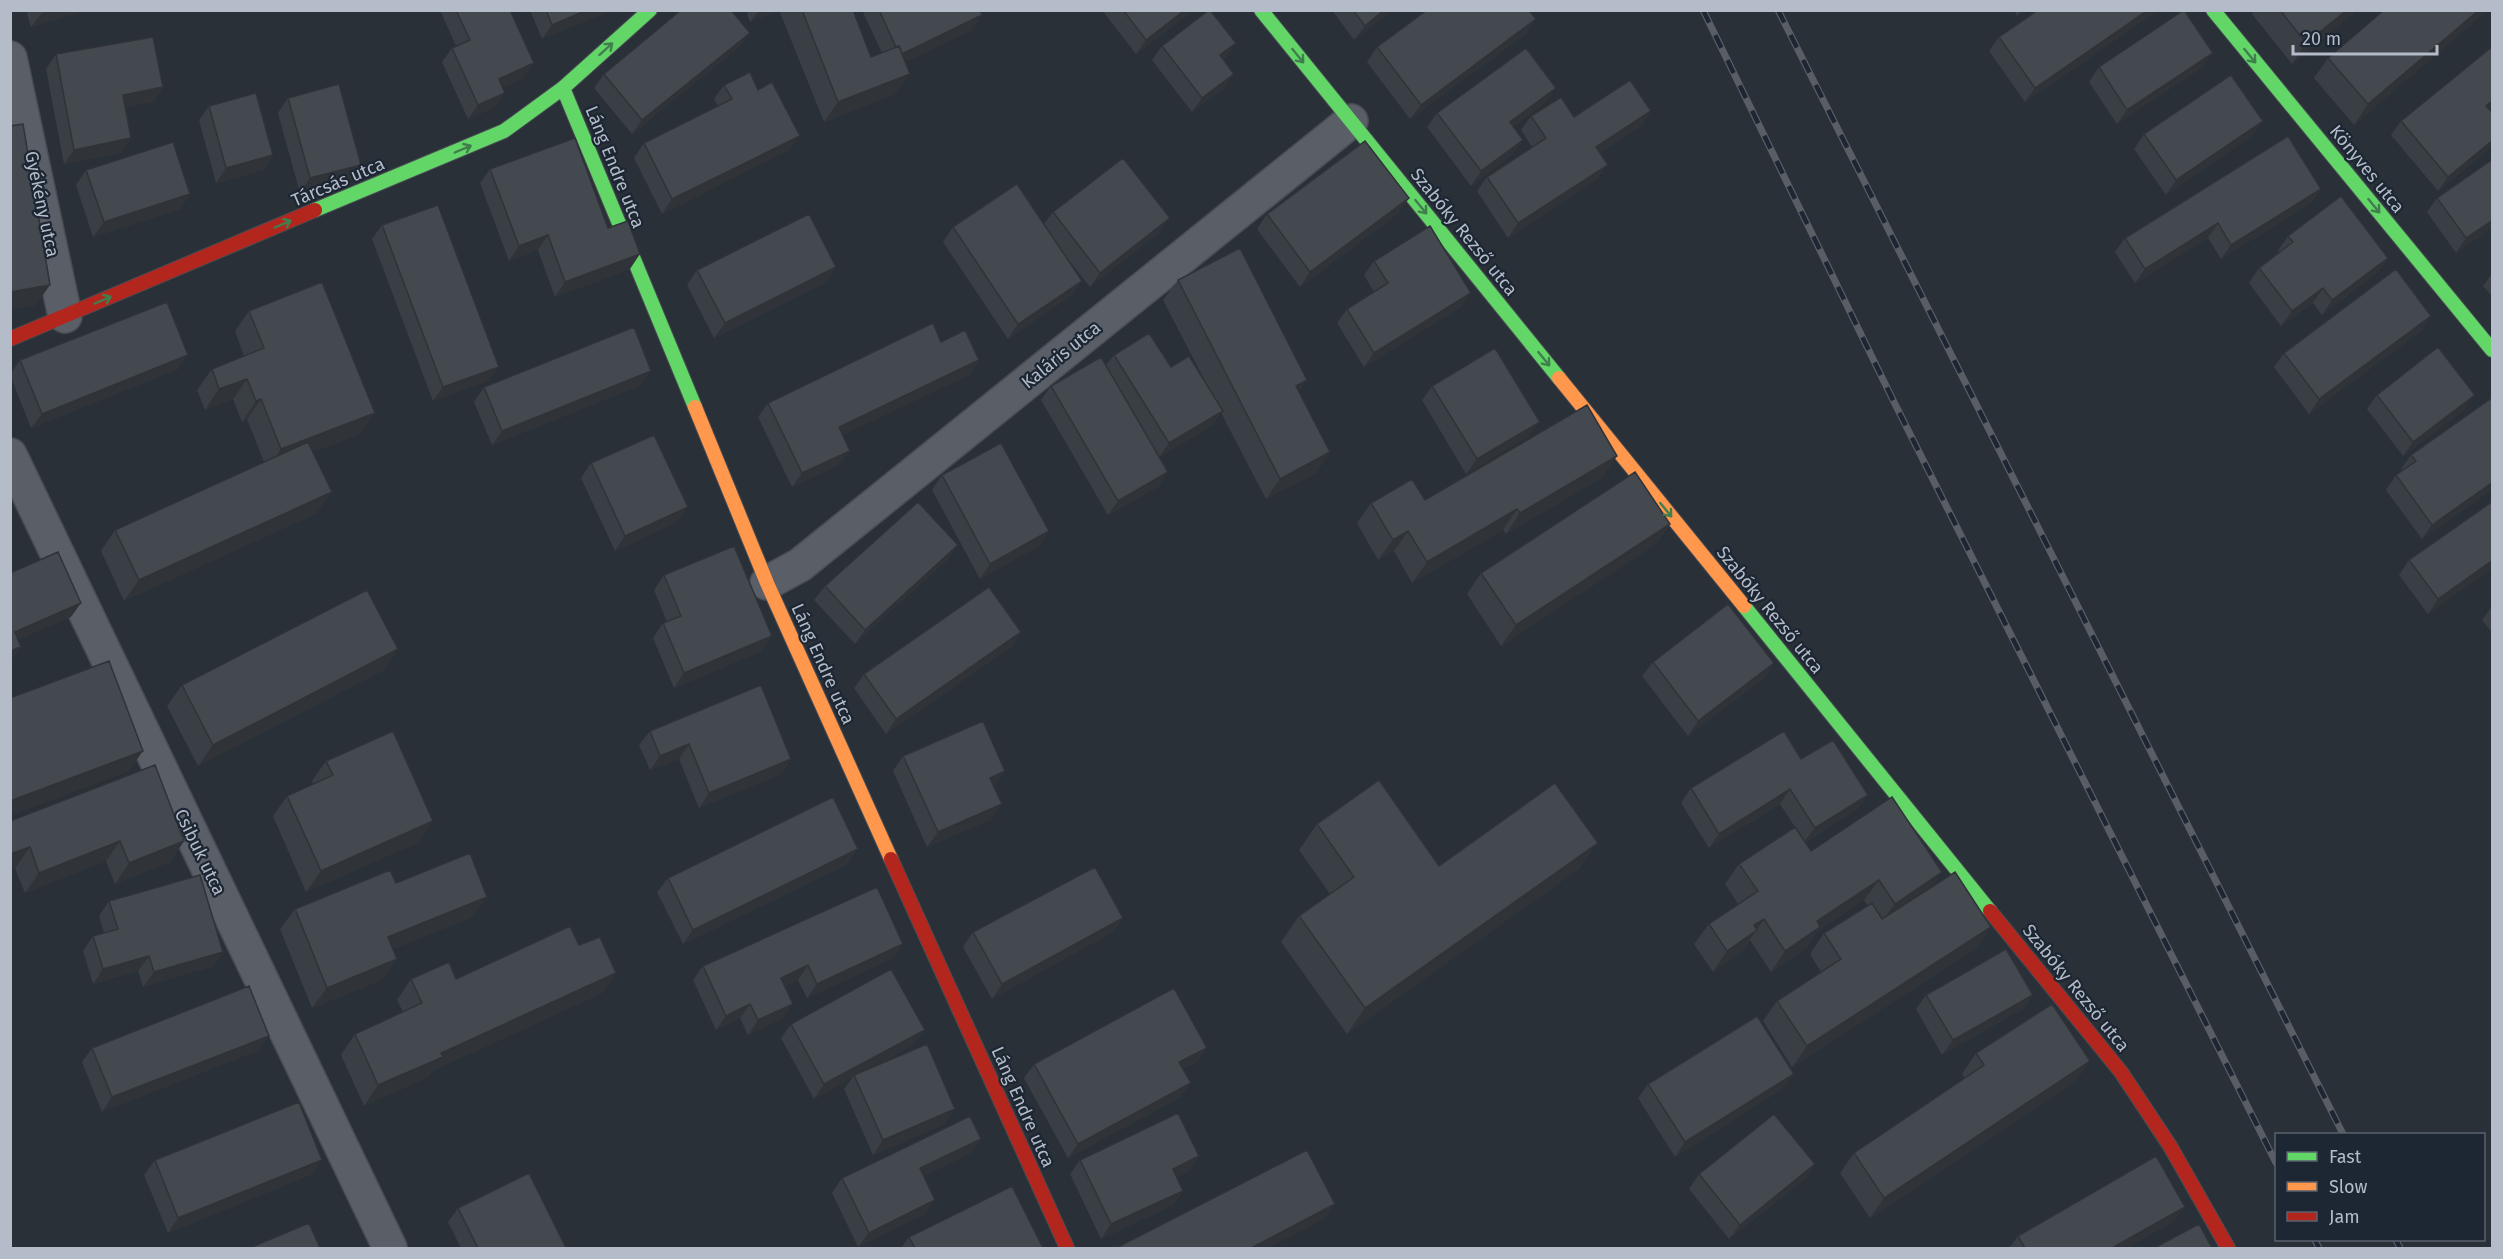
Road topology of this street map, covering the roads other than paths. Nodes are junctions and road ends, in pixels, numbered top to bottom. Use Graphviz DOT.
graph roads {
  1 [pos="650,10"];
  2 [pos="1261,10"];
  3 [pos="2213,10"];
  4 [pos="10,57"];
  5 [pos="563,88"];
  6 [pos="1351,121"];
  7 [pos="65,316"];
  8 [pos="10,339"];
  9 [pos="2493,350"];
  10 [pos="10,455"];
  11 [pos="767,584"];
  12 [pos="390,1248"];
  13 [pos="1067,1248"];
  14 [pos="2228,1248"];
  5 -- 1 [label="street, Tárcsás utca, one-way"];
  2 -- 6 [label="street, Szabóky Rezső utca, one-way"];
  3 -- 9 [label="street, Könyves utca, one-way"];
  4 -- 7 [label="street, Gyékény utca"];
  7 -- 5 [label="street, Tárcsás utca, one-way"];
  5 -- 11 [label="street, Láng Endre utca"];
  6 -- 11 [label="street, Kaláris utca"];
  6 -- 14 [label="street, Szabóky Rezső utca, one-way"];
  7 -- 8 [label="street, Tárcsás utca"];
  10 -- 12 [label="street, Csibuk utca"];
  11 -- 13 [label="street, Láng Endre utca"];
}
